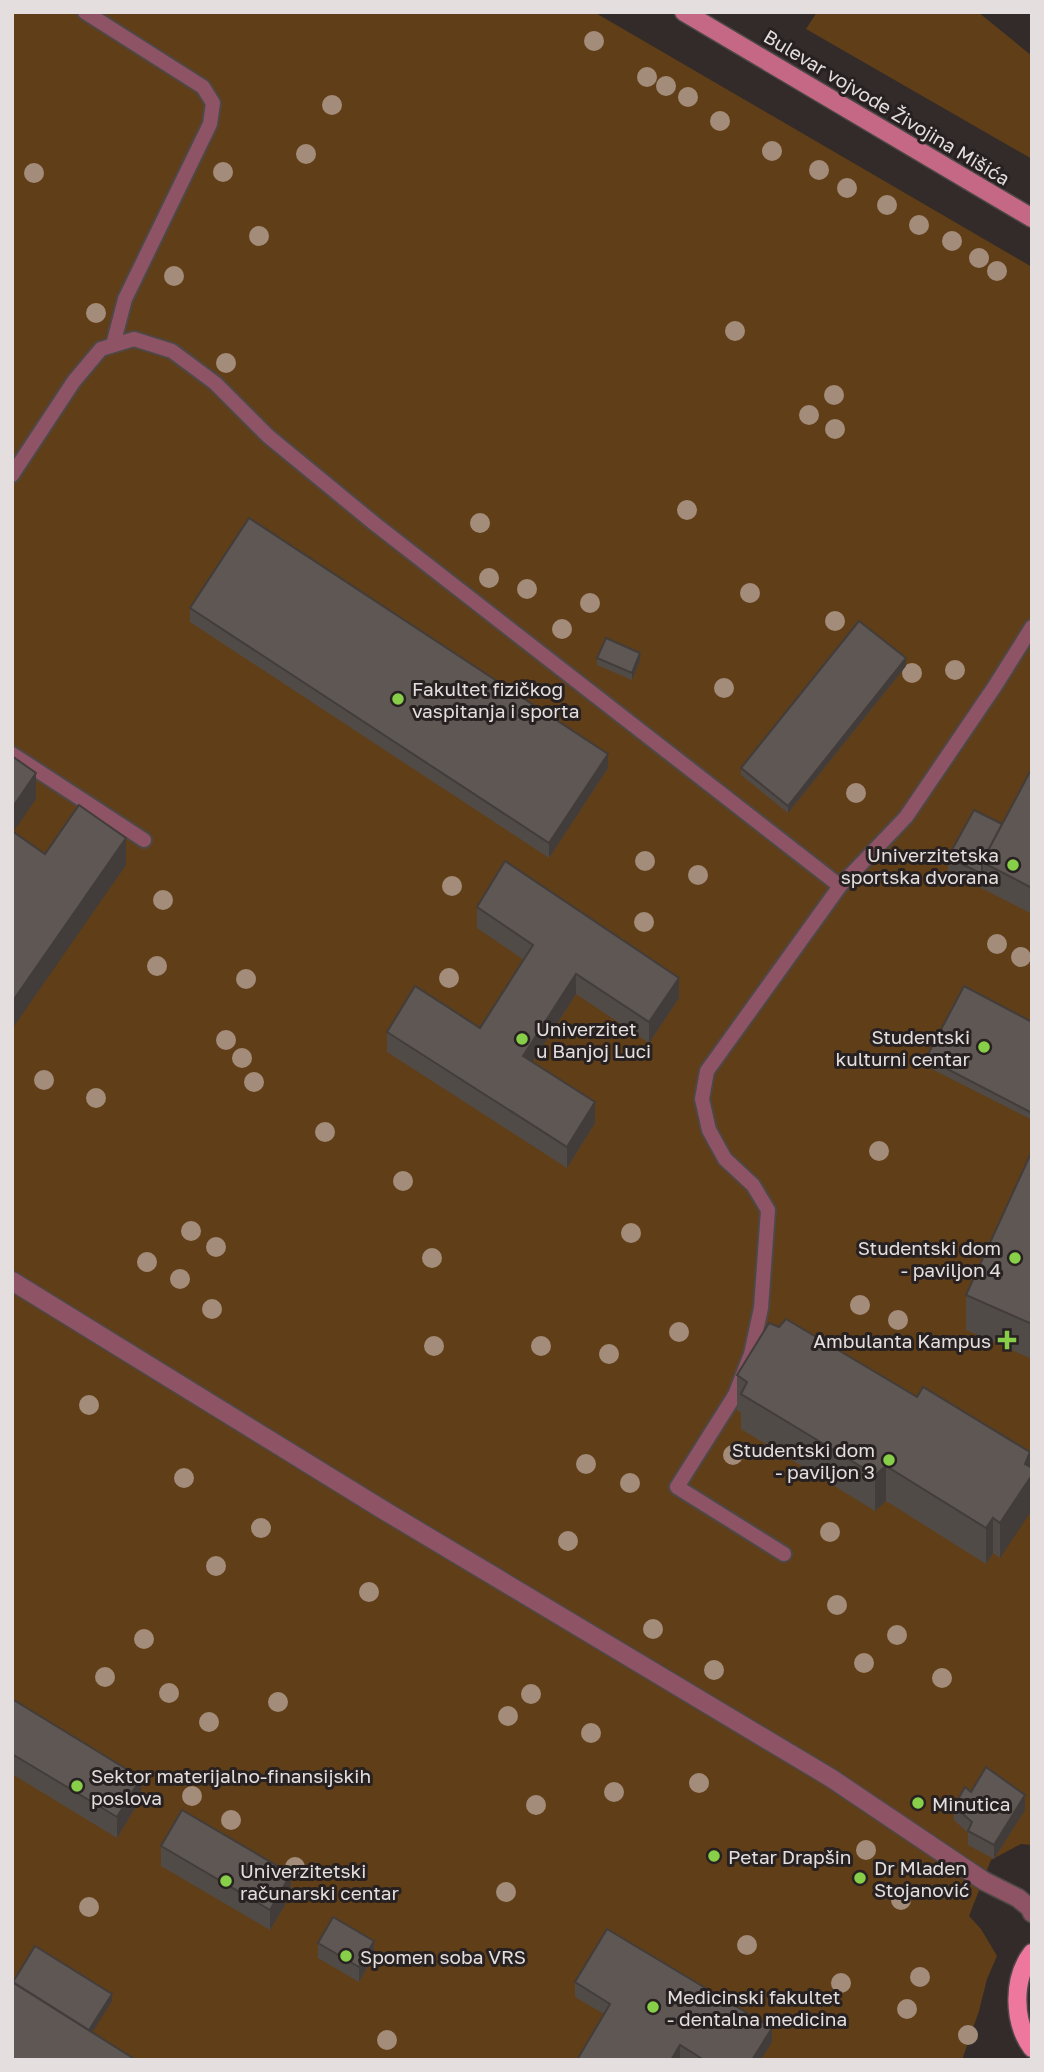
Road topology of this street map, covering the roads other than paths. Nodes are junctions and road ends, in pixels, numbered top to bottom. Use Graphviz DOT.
graph roads {
  1 [pos="85,12"];
  2 [pos="684,12"];
  3 [pos="1032,218"];
  4 [pos="113,345"];
  5 [pos="12,475"];
  6 [pos="1032,628"];
  7 [pos="12,754"];
  8 [pos="144,840"];
  9 [pos="841,886"];
  10 [pos="12,1282"];
  11 [pos="784,1555"];
  12 [pos="1032,1913"];
  13 [pos="1032,1952"];
  14 [pos="1029,2051"];
  1 -- 4 [label="lane"];
  2 -- 3 [label="street, Bulevar vojvode Živojina Mišića"];
  4 -- 5 [label="lane"];
  4 -- 9 [label="lane"];
  6 -- 9 [label="lane"];
  7 -- 8 [label="lane"];
  9 -- 11 [label="lane"];
  10 -- 12 [label="street"];
  13 -- 14 [label="main road"];
}
